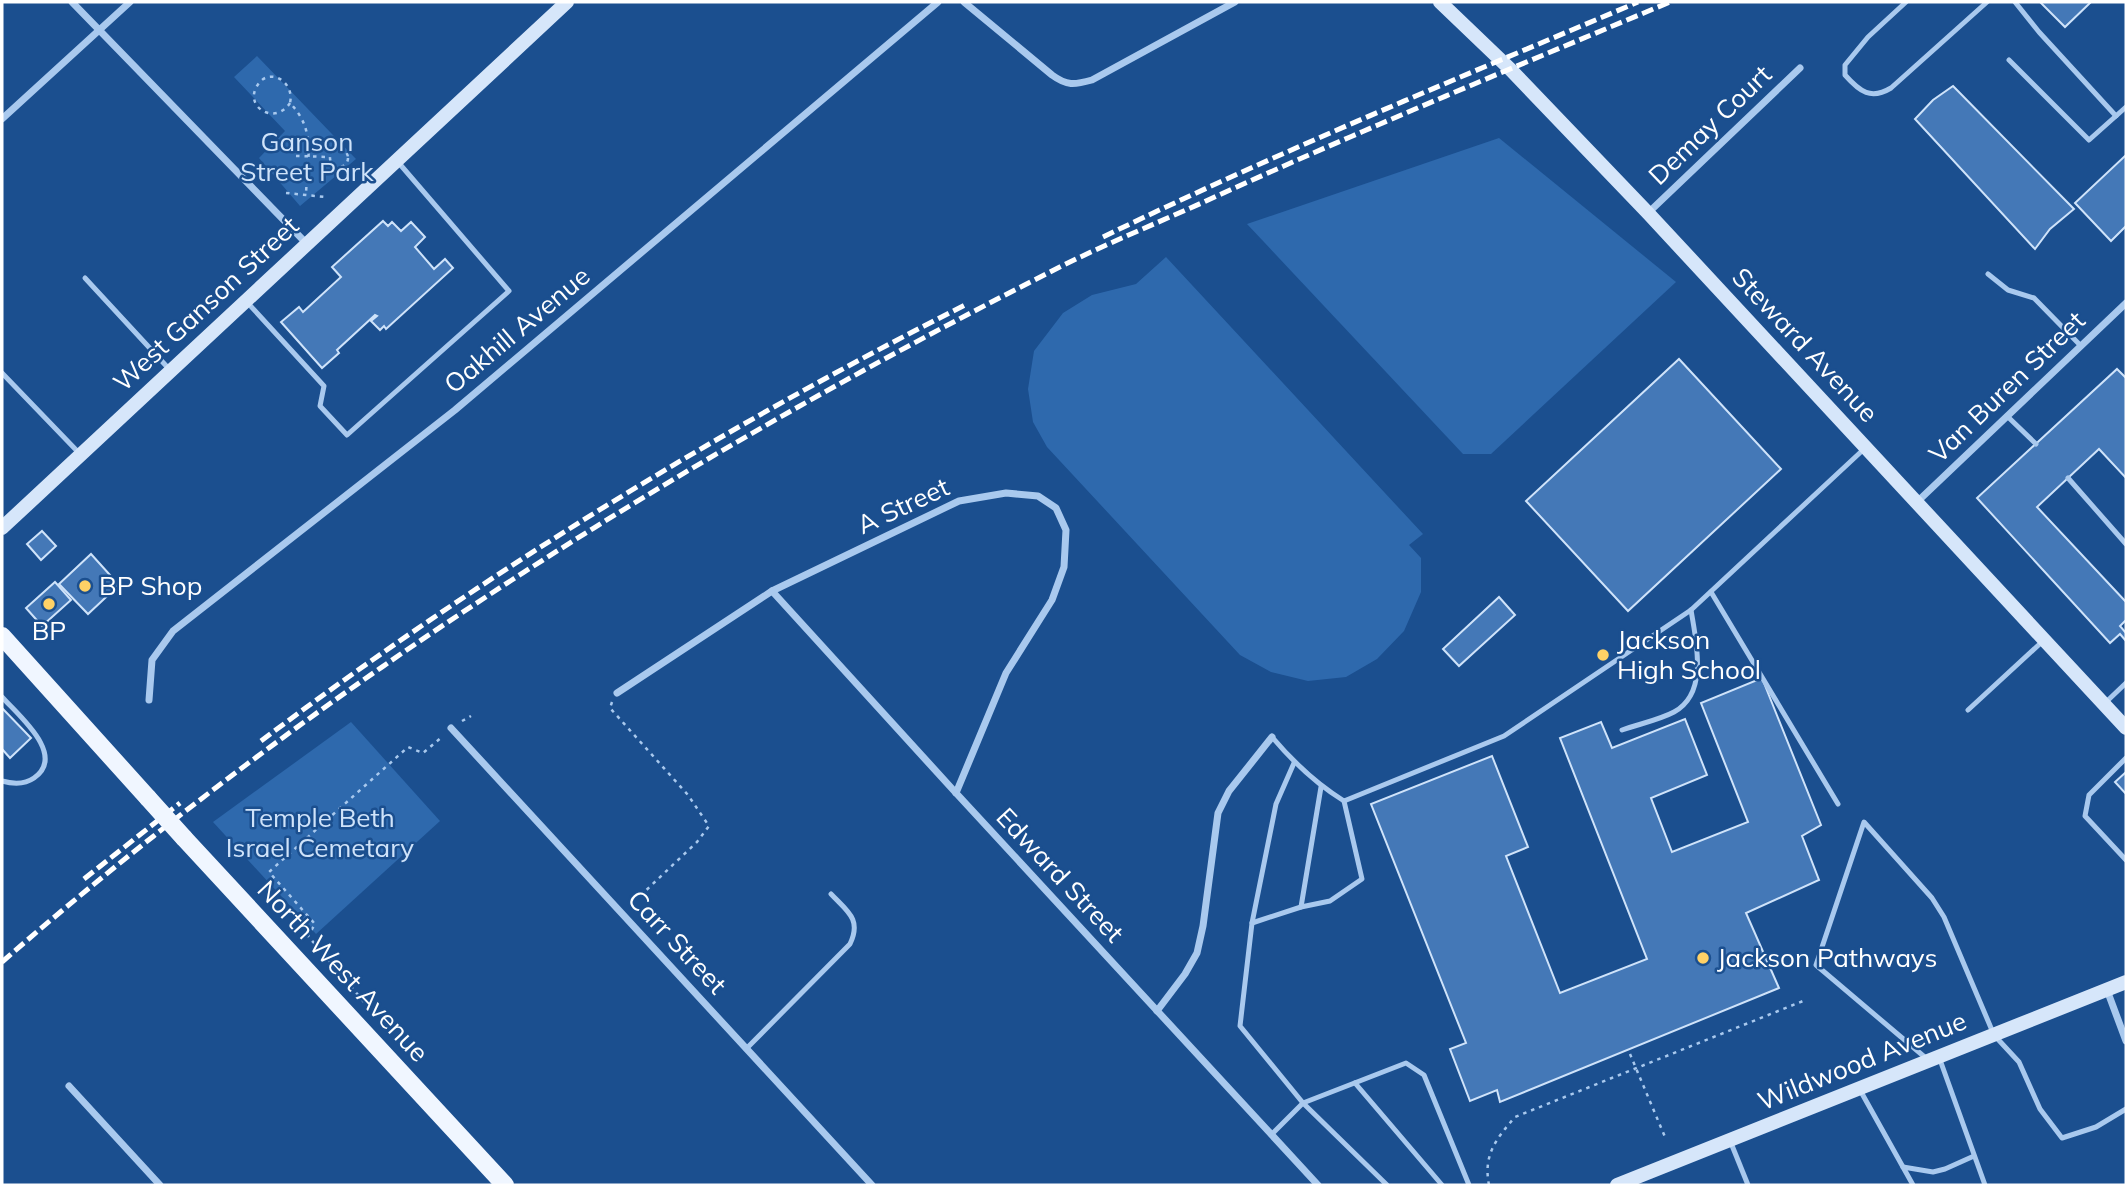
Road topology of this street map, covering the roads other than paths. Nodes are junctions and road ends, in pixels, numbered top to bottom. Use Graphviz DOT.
graph roads {
  1 [pos="72,2"];
  2 [pos="130,2"];
  3 [pos="567,2"];
  4 [pos="937,2"];
  5 [pos="964,2"];
  6 [pos="1235,2"];
  7 [pos="1440,2"];
  8 [pos="1906,2"];
  9 [pos="1987,2"];
  10 [pos="2015,2"];
  11 [pos="99,31"];
  12 [pos="2009,60"];
  13 [pos="1800,68"];
  14 [pos="2126,107"];
  15 [pos="2116,116"];
  16 [pos="2,120"];
  17 [pos="396,160"];
  18 [pos="1648,213"];
  19 [pos="307,244"];
  20 [pos="1988,274"];
  21 [pos="85,278"];
  22 [pos="246,301"];
  23 [pos="2126,303"];
  24 [pos="2081,346"];
  25 [pos="170,370"];
  26 [pos="2,373"];
  27 [pos="2007,416"];
  28 [pos="2036,444"];
  29 [pos="1866,447"];
  30 [pos="80,454"];
  31 [pos="2068,478"];
  32 [pos="1917,502"];
  33 [pos="2,528"];
  34 [pos="2126,544"];
  35 [pos="772,591"];
  36 [pos="1711,592"];
  37 [pos="1691,610"];
  38 [pos="2044,640"];
  39 [pos="4,642"];
  40 [pos="2126,682"];
  41 [pos="617,693"];
  42 [pos="2,697"];
  43 [pos="149,700"];
  44 [pos="2104,704"];
  45 [pos="1968,710"];
  46 [pos="451,728"];
  47 [pos="2126,728"];
  48 [pos="1622,730"];
  49 [pos="1272,737"];
  50 [pos="2126,758"];
  51 [pos="1294,763"];
  52 [pos="2,781"];
  53 [pos="1321,787"];
  54 [pos="956,793"];
  55 [pos="1344,800"];
  56 [pos="1838,804"];
  57 [pos="2126,860"];
  58 [pos="831,894"];
  59 [pos="1301,907"];
  60 [pos="1252,923"];
  61 [pos="2126,982"];
  62 [pos="2107,990"];
  63 [pos="1157,1011"];
  64 [pos="1994,1035"];
  65 [pos="2126,1041"];
  66 [pos="746,1048"];
  67 [pos="1934,1059"];
  68 [pos="1355,1083"];
  69 [pos="69,1086"];
  70 [pos="1859,1088"];
  71 [pos="1303,1103"];
  72 [pos="2126,1109"];
  73 [pos="1272,1135"];
  74 [pos="1730,1140"];
  75 [pos="1974,1156"];
  76 [pos="1903,1167"];
  77 [pos="1466,1184"];
  78 [pos="160,1185"];
  79 [pos="505,1185"];
  80 [pos="872,1185"];
  81 [pos="1318,1185"];
  82 [pos="1387,1185"];
  83 [pos="1442,1185"];
  84 [pos="1617,1185"];
  85 [pos="1748,1185"];
  86 [pos="1913,1185"];
  87 [pos="1984,1185"];
  1 -- 11 [label="street"];
  2 -- 11 [label="street"];
  3 -- 17 [label="street, West Ganson Street"];
  4 -- 43 [label="street, Oakhill Avenue"];
  5 -- 6 [label="street"];
  7 -- 18 [label="street, Steward Avenue"];
  8 -- 9 [label="lane"];
  10 -- 15 [label="lane"];
  11 -- 16 [label="street"];
  11 -- 19 [label="street"];
  12 -- 15 [label="lane"];
  13 -- 18 [label="street, Demay Court"];
  14 -- 15 [label="lane"];
  17 -- 19 [label="street, West Ganson Street"];
  17 -- 22 [label="lane"];
  18 -- 29 [label="street, Steward Avenue"];
  19 -- 22 [label="street, West Ganson Street"];
  20 -- 24 [label="lane"];
  21 -- 25 [label="lane"];
  22 -- 25 [label="street, West Ganson Street"];
  23 -- 24 [label="street, Van Buren Street"];
  24 -- 27 [label="street, Van Buren Street"];
  25 -- 30 [label="street, West Ganson Street"];
  26 -- 30 [label="lane"];
  27 -- 28 [label="lane"];
  27 -- 32 [label="street, Van Buren Street"];
  29 -- 32 [label="street, Steward Avenue"];
  29 -- 36 [label="lane"];
  30 -- 33 [label="street, West Ganson Street"];
  31 -- 34 [label="lane"];
  32 -- 38 [label="street, Steward Avenue"];
  35 -- 41 [label="street, A Street"];
  35 -- 54 [label="street, Edward Street"];
  35 -- 54 [label="street, A Street"];
  36 -- 37 [label="lane"];
  36 -- 56 [label="lane"];
  37 -- 48 [label="lane"];
  37 -- 55 [label="lane"];
  38 -- 44 [label="street, Steward Avenue"];
  38 -- 45 [label="lane"];
  39 -- 79 [label="main road, North West Avenue, bridge"];
  40 -- 44 [label="lane"];
  42 -- 52 [label="lane"];
  44 -- 47 [label="street, Steward Avenue"];
  46 -- 66 [label="street, Carr Street"];
  49 -- 51 [label="lane"];
  49 -- 63 [label="street"];
  50 -- 57 [label="lane"];
  51 -- 53 [label="lane"];
  51 -- 60 [label="lane"];
  53 -- 55 [label="lane"];
  53 -- 59 [label="lane"];
  54 -- 63 [label="street, Edward Street"];
  55 -- 59 [label="lane"];
  58 -- 66 [label="lane"];
  59 -- 60 [label="lane"];
  60 -- 71 [label="lane"];
  61 -- 62 [label="street, Wildwood Avenue"];
  62 -- 64 [label="street, Wildwood Avenue"];
  62 -- 65 [label="street"];
  63 -- 73 [label="street, Edward Street"];
  64 -- 67 [label="street, Wildwood Avenue"];
  64 -- 67 [label="lane"];
  64 -- 72 [label="lane"];
  66 -- 80 [label="street, Carr Street"];
  67 -- 70 [label="street, Wildwood Avenue"];
  67 -- 75 [label="lane"];
  68 -- 71 [label="lane"];
  68 -- 77 [label="lane"];
  68 -- 83 [label="lane"];
  69 -- 78 [label="street"];
  70 -- 74 [label="street, Wildwood Avenue"];
  70 -- 76 [label="lane"];
  71 -- 73 [label="lane"];
  71 -- 82 [label="lane"];
  73 -- 81 [label="street, Edward Street"];
  74 -- 84 [label="street, Wildwood Avenue"];
  74 -- 85 [label="lane"];
  75 -- 76 [label="lane"];
  75 -- 87 [label="lane"];
  76 -- 86 [label="lane"];
}
